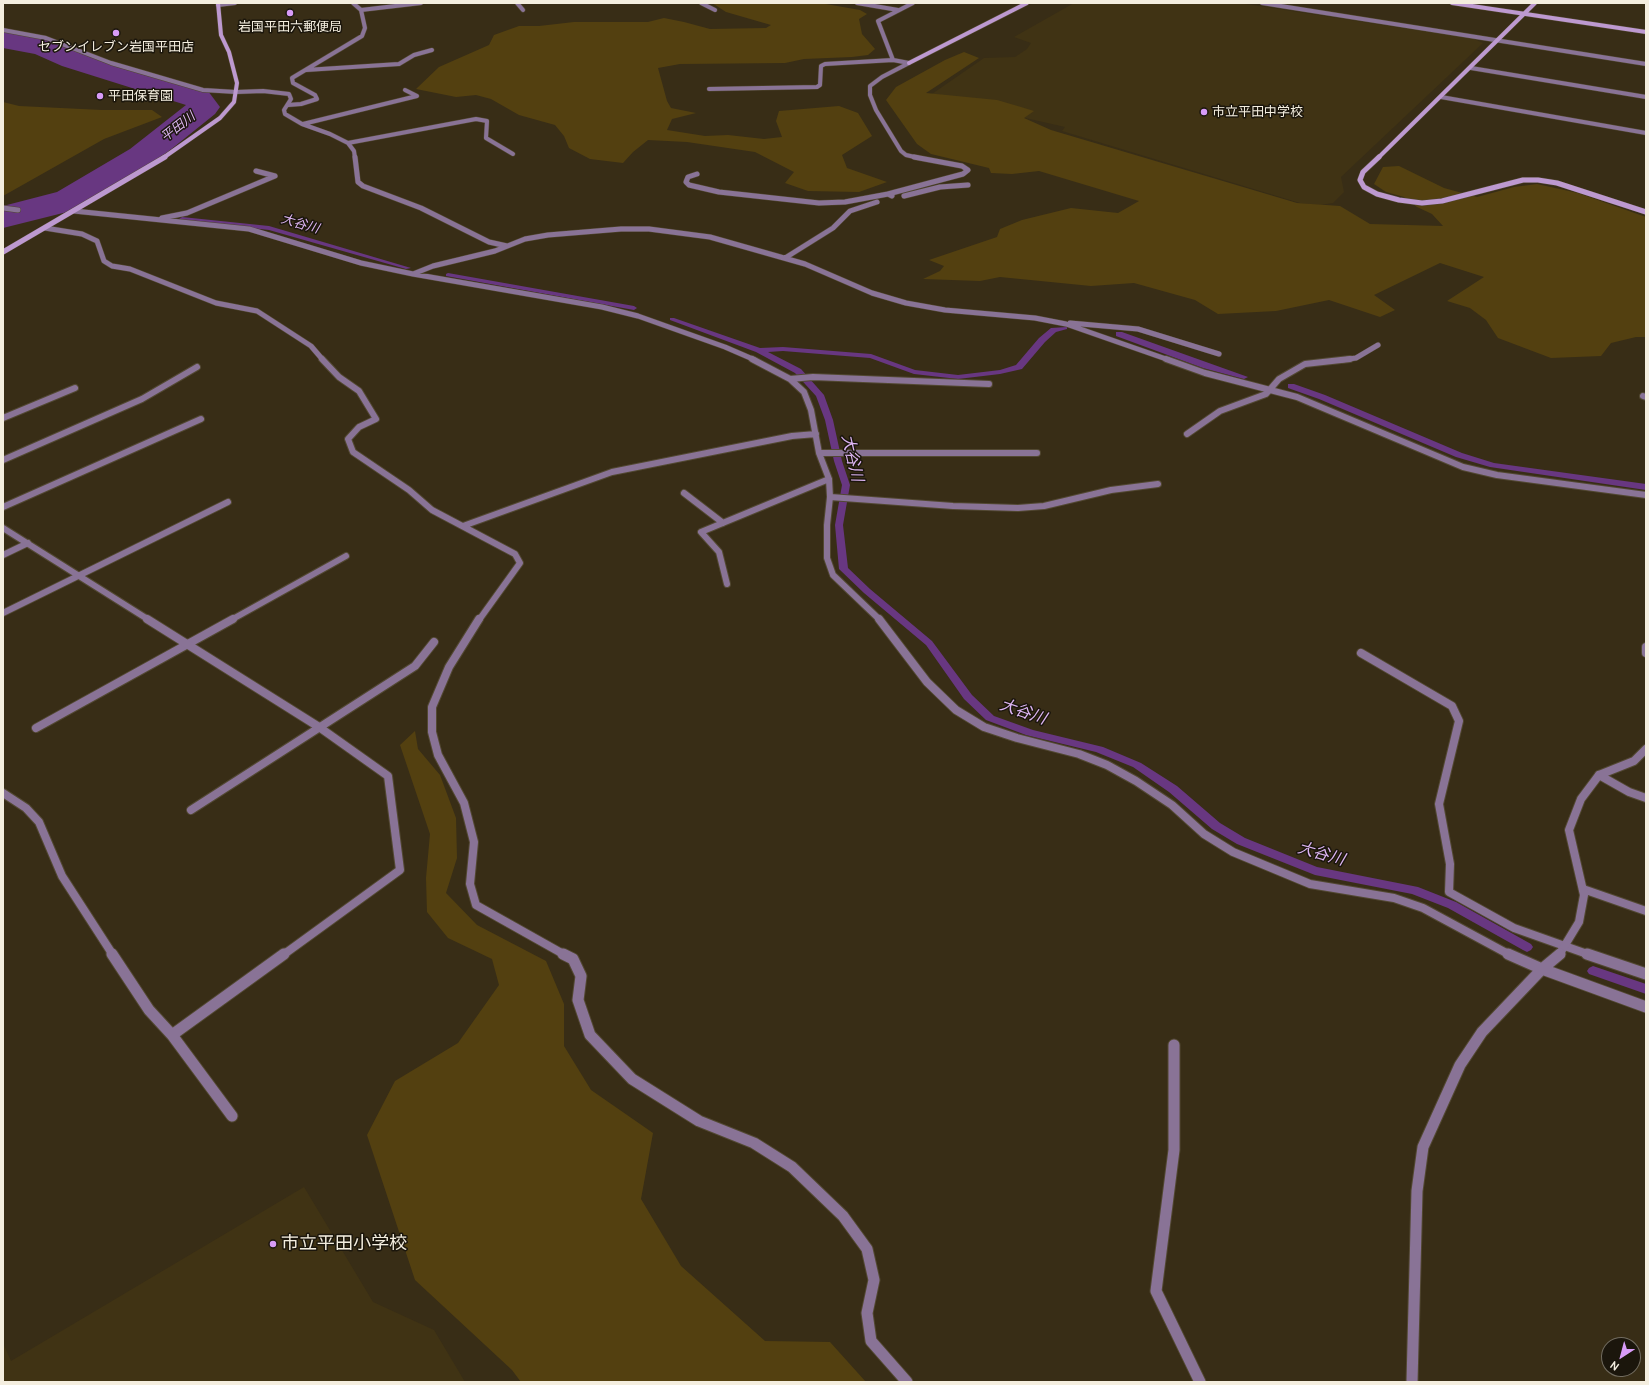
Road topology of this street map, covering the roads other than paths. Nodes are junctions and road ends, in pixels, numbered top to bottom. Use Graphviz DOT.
graph roads {
  1 [pos="235,3"];
  2 [pos="353,3"];
  3 [pos="421,3"];
  4 [pos="517,3"];
  5 [pos="701,3"];
  6 [pos="857,3"];
  7 [pos="914,3"];
  8 [pos="1027,3"];
  9 [pos="1262,3"];
  10 [pos="1452,3"];
  11 [pos="1535,3"];
  12 [pos="218,4"];
  13 [pos="361,10"];
  14 [pos="523,10"];
  15 [pos="715,10"];
  16 [pos="898,10"];
  17 [pos="1524,14"];
  18 [pos="3,30"];
  19 [pos="1646,32"];
  20 [pos="1498,40"];
  21 [pos="432,50"];
  22 [pos="893,60"];
  23 [pos="909,63"];
  24 [pos="1646,64"];
  25 [pos="1471,68"];
  26 [pos="306,70"];
  27 [pos="709,89"];
  28 [pos="405,90"];
  29 [pos="236,92"];
  30 [pos="1441,97"];
  31 [pos="1646,97"];
  32 [pos="288,105"];
  33 [pos="302,124"];
  34 [pos="1646,133"];
  35 [pos="348,143"];
  36 [pos="513,154"];
  37 [pos="256,171"];
  38 [pos="697,174"];
  39 [pos="968,185"];
  40 [pos="888,194"];
  41 [pos="895,198"];
  42 [pos="3,208"];
  43 [pos="18,210"];
  44 [pos="74,210"];
  45 [pos="1646,212"];
  46 [pos="160,219"];
  47 [pos="45,228"];
  48 [pos="507,246"];
  49 [pos="3,252"];
  50 [pos="785,258"];
  51 [pos="413,274"];
  52 [pos="1066,324"];
  53 [pos="1378,345"];
  54 [pos="1219,354"];
  55 [pos="197,367"];
  56 [pos="793,379"];
  57 [pos="989,384"];
  58 [pos="75,388"];
  59 [pos="1272,390"];
  60 [pos="3,418"];
  61 [pos="201,419"];
  62 [pos="816,434"];
  63 [pos="1187,434"];
  64 [pos="819,453"];
  65 [pos="1037,453"];
  66 [pos="3,460"];
  67 [pos="829,479"];
  68 [pos="1158,484"];
  69 [pos="684,493"];
  70 [pos="1646,495"];
  71 [pos="830,497"];
  72 [pos="228,502"];
  73 [pos="3,508"];
  74 [pos="723,523"];
  75 [pos="462,526"];
  76 [pos="3,528"];
  77 [pos="28,543"];
  78 [pos="3,555"];
  79 [pos="346,556"];
  80 [pos="78,575"];
  81 [pos="727,584"];
  82 [pos="3,613"];
  83 [pos="434,642"];
  84 [pos="186,644"];
  85 [pos="1646,647"];
  86 [pos="1361,653"];
  87 [pos="1646,653"];
  88 [pos="36,728"];
  89 [pos="319,728"];
  90 [pos="1646,749"];
  91 [pos="1599,775"];
  92 [pos="3,793"];
  93 [pos="1646,798"];
  94 [pos="191,810"];
  95 [pos="1583,889"];
  96 [pos="1646,911"];
  97 [pos="1566,946"];
  98 [pos="1542,969"];
  99 [pos="1646,974"];
  100 [pos="1646,1007"];
  101 [pos="172,1035"];
  102 [pos="1174,1045"];
  103 [pos="232,1116"];
  104 [pos="907,1382"];
  105 [pos="1200,1382"];
  106 [pos="1412,1382"];
  1 -- 12 [label="street"];
  2 -- 13 [label="street"];
  3 -- 13 [label="street"];
  4 -- 14 [label="street"];
  5 -- 15 [label="street"];
  6 -- 16 [label="street"];
  7 -- 16 [label="street"];
  8 -- 23 [label="street"];
  9 -- 20 [label="street"];
  10 -- 17 [label="street"];
  11 -- 17 [label="street"];
  12 -- 29 [label="street"];
  13 -- 26 [label="street"];
  16 -- 22 [label="street"];
  17 -- 19 [label="street"];
  17 -- 20 [label="street"];
  18 -- 29 [label="street"];
  20 -- 24 [label="street"];
  20 -- 25 [label="street"];
  21 -- 26 [label="street"];
  22 -- 23 [label="street"];
  22 -- 27 [label="street"];
  23 -- 40 [label="street"];
  25 -- 30 [label="street"];
  25 -- 31 [label="street"];
  26 -- 32 [label="street"];
  28 -- 33 [label="street"];
  29 -- 32 [label="street"];
  29 -- 44 [label="street"];
  30 -- 34 [label="street"];
  30 -- 45 [label="street"];
  32 -- 33 [label="street"];
  33 -- 35 [label="street"];
  35 -- 36 [label="street"];
  35 -- 48 [label="street"];
  37 -- 46 [label="street"];
  38 -- 40 [label="street"];
  39 -- 41 [label="street"];
  40 -- 41 [label="street"];
  41 -- 50 [label="street"];
  42 -- 43 [label="street"];
  44 -- 46 [label="street"];
  44 -- 47 [label="street"];
  46 -- 51 [label="street"];
  47 -- 49 [label="street"];
  47 -- 75 [label="street"];
  48 -- 50 [label="street"];
  48 -- 51 [label="street"];
  50 -- 52 [label="street"];
  51 -- 56 [label="street"];
  52 -- 54 [label="street"];
  52 -- 59 [label="street"];
  53 -- 59 [label="street"];
  55 -- 66 [label="street"];
  56 -- 57 [label="street"];
  56 -- 62 [label="street"];
  58 -- 60 [label="street"];
  59 -- 63 [label="street"];
  59 -- 70 [label="street"];
  61 -- 73 [label="street"];
  62 -- 64 [label="street"];
  62 -- 75 [label="street"];
  64 -- 65 [label="street"];
  64 -- 67 [label="street"];
  67 -- 71 [label="street"];
  67 -- 74 [label="street"];
  68 -- 71 [label="street"];
  69 -- 74 [label="street"];
  71 -- 98 [label="street"];
  72 -- 80 [label="street"];
  74 -- 81 [label="street"];
  75 -- 104 [label="street"];
  76 -- 77 [label="street"];
  77 -- 78 [label="street"];
  77 -- 80 [label="street"];
  79 -- 84 [label="street"];
  80 -- 82 [label="street"];
  80 -- 84 [label="street"];
  83 -- 89 [label="street"];
  84 -- 88 [label="street"];
  84 -- 89 [label="street"];
  85 -- 87 [label="street"];
  86 -- 97 [label="street"];
  89 -- 94 [label="street"];
  89 -- 101 [label="street"];
  90 -- 91 [label="street"];
  91 -- 93 [label="street"];
  91 -- 95 [label="street"];
  92 -- 101 [label="street"];
  95 -- 96 [label="street"];
  95 -- 97 [label="street"];
  97 -- 98 [label="street"];
  97 -- 99 [label="street"];
  98 -- 100 [label="street"];
  98 -- 106 [label="street"];
  101 -- 103 [label="street"];
  102 -- 105 [label="street"];
}
